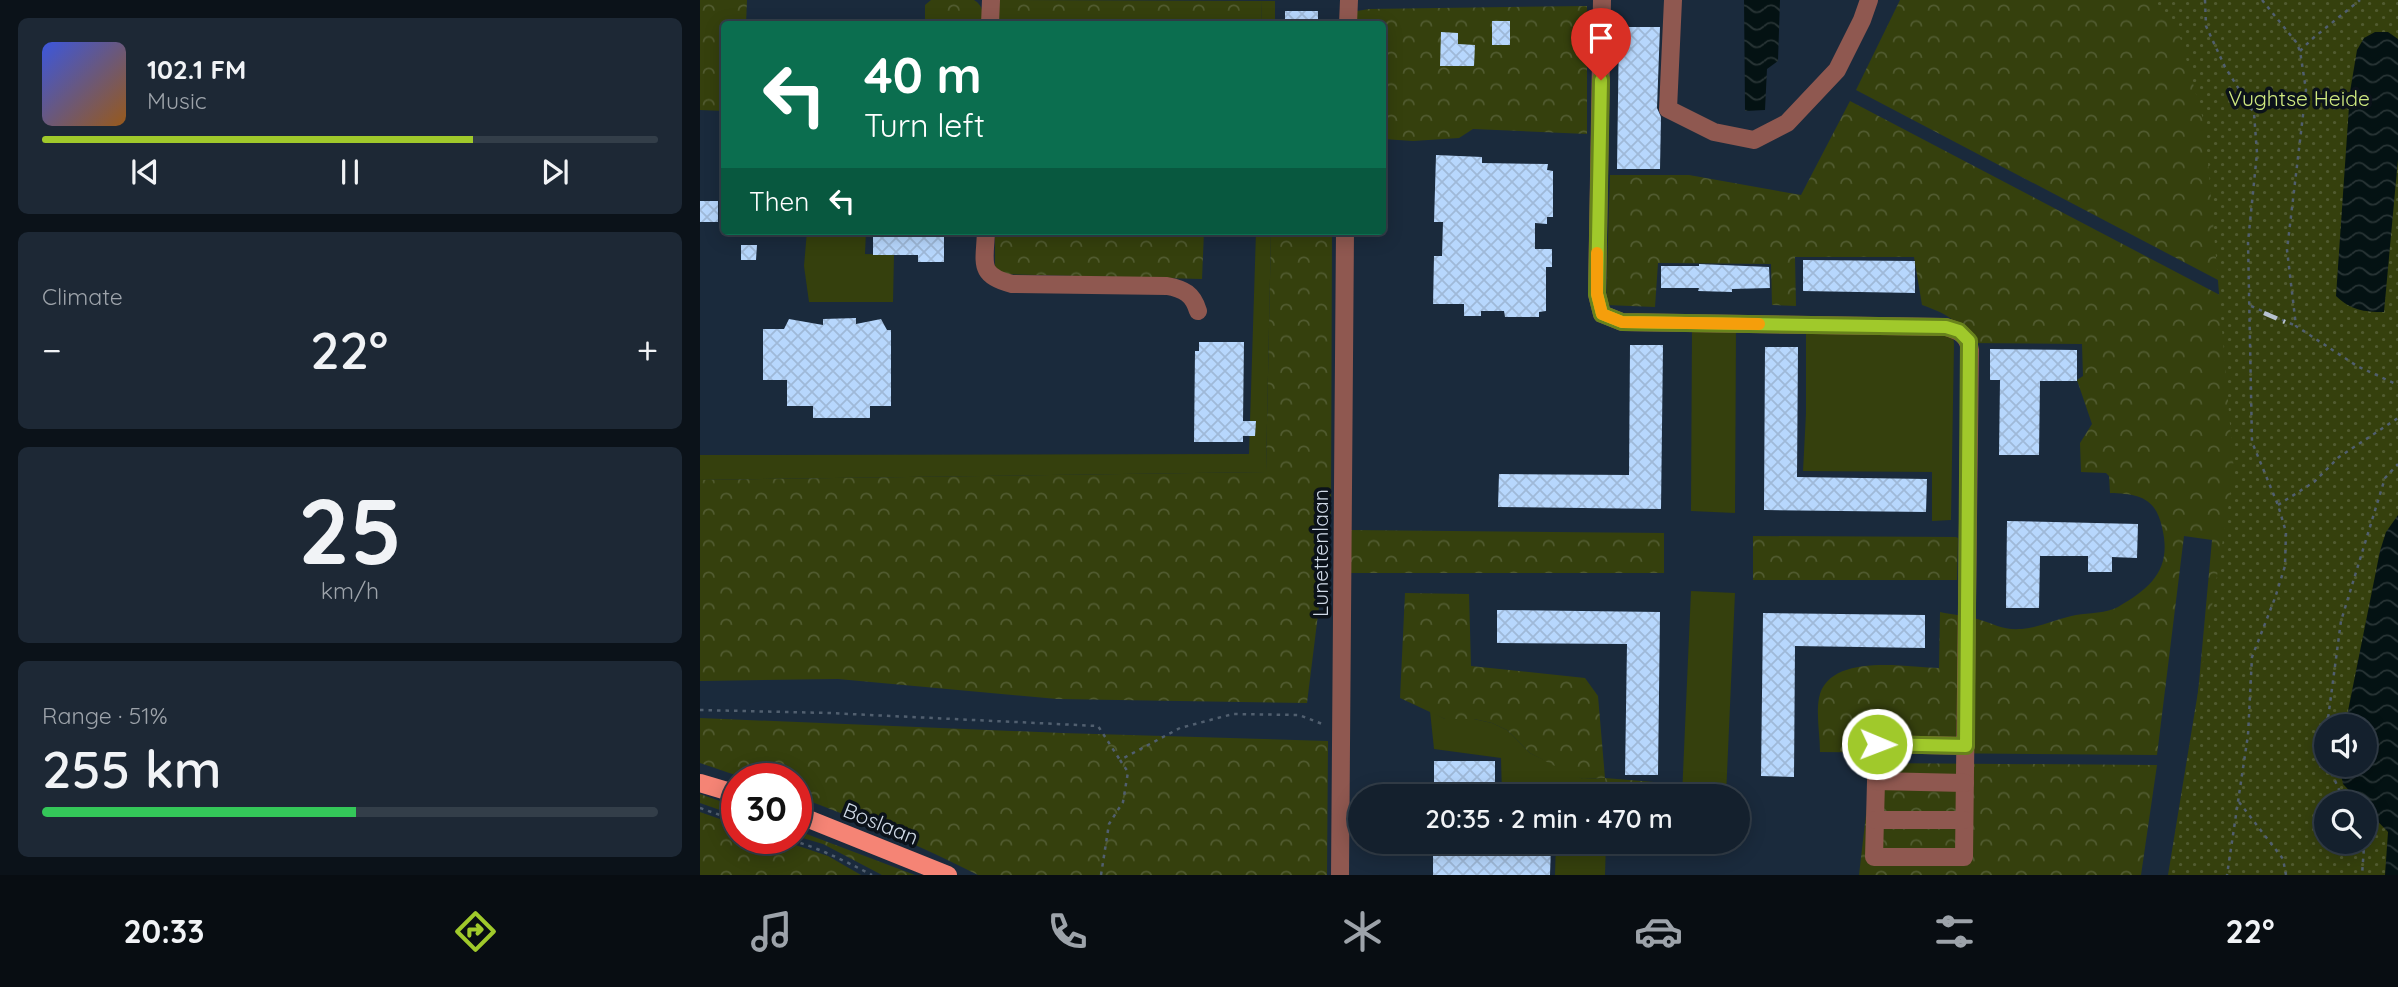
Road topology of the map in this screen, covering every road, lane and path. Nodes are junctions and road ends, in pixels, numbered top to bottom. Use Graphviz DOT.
graph roads {
  1 [pos="991,0"];
  2 [pos="1349,0"];
  3 [pos="1602,0"];
  4 [pos="1673,0"];
  5 [pos="1869,0"];
  6 [pos="2205,0"];
  7 [pos="2262,0"];
  8 [pos="2360,0"];
  9 [pos="990,21"];
  10 [pos="1348,21"];
  11 [pos="2300,51"];
  12 [pos="986,235"];
  13 [pos="1345,235"];
  14 [pos="2250,305"];
  15 [pos="1198,311"];
  16 [pos="2296,326"];
  17 [pos="2398,385"];
  18 [pos="2398,418"];
  19 [pos="2398,464"];
  20 [pos="2278,505"];
  21 [pos="700,710"];
  22 [pos="2329,714"];
  23 [pos="1342,730"];
  24 [pos="1966,746"];
  25 [pos="1120,760"];
  26 [pos="1876,781"];
  27 [pos="700,783"];
  28 [pos="1965,783"];
  29 [pos="721,789"];
  30 [pos="2239,802"];
  31 [pos="700,808"];
  32 [pos="721,815"];
  33 [pos="812,820"];
  34 [pos="1875,820"];
  35 [pos="1964,820"];
  36 [pos="812,847"];
  37 [pos="2364,854"];
  38 [pos="872,875"];
  39 [pos="948,875"];
  40 [pos="1101,875"];
  41 [pos="1340,875"];
  42 [pos="2227,875"];
  43 [pos="2286,875"];
  44 [pos="2362,875"];
  1 -- 9 [label="street"];
  2 -- 10 [label="street"];
  3 -- 24 [label="street"];
  4 -- 5 [label="street"];
  6 -- 14 [label="path"];
  7 -- 11 [label="path"];
  8 -- 11 [label="path"];
  11 -- 16 [label="path"];
  12 -- 15 [label="street"];
  13 -- 23 [label="street, Lunettenlaan"];
  14 -- 16 [label="path"];
  14 -- 20 [label="path"];
  16 -- 17 [label="path"];
  18 -- 20 [label="path"];
  19 -- 22 [label="path"];
  20 -- 30 [label="path"];
  21 -- 25 [label="path"];
  23 -- 25 [label="path"];
  23 -- 41 [label="street, Lunettenlaan"];
  24 -- 26 [label="street"];
  24 -- 28 [label="street"];
  25 -- 40 [label="path"];
  26 -- 28 [label="street"];
  26 -- 34 [label="street"];
  27 -- 29 [label="main road"];
  28 -- 35 [label="street"];
  30 -- 42 [label="path"];
  30 -- 43 [label="path"];
  31 -- 32 [label="path"];
  33 -- 39 [label="main road, Boslaan"];
  34 -- 35 [label="street"];
  34 -- 35 [label="street"];
  36 -- 38 [label="path"];
  37 -- 44 [label="path"];
}
